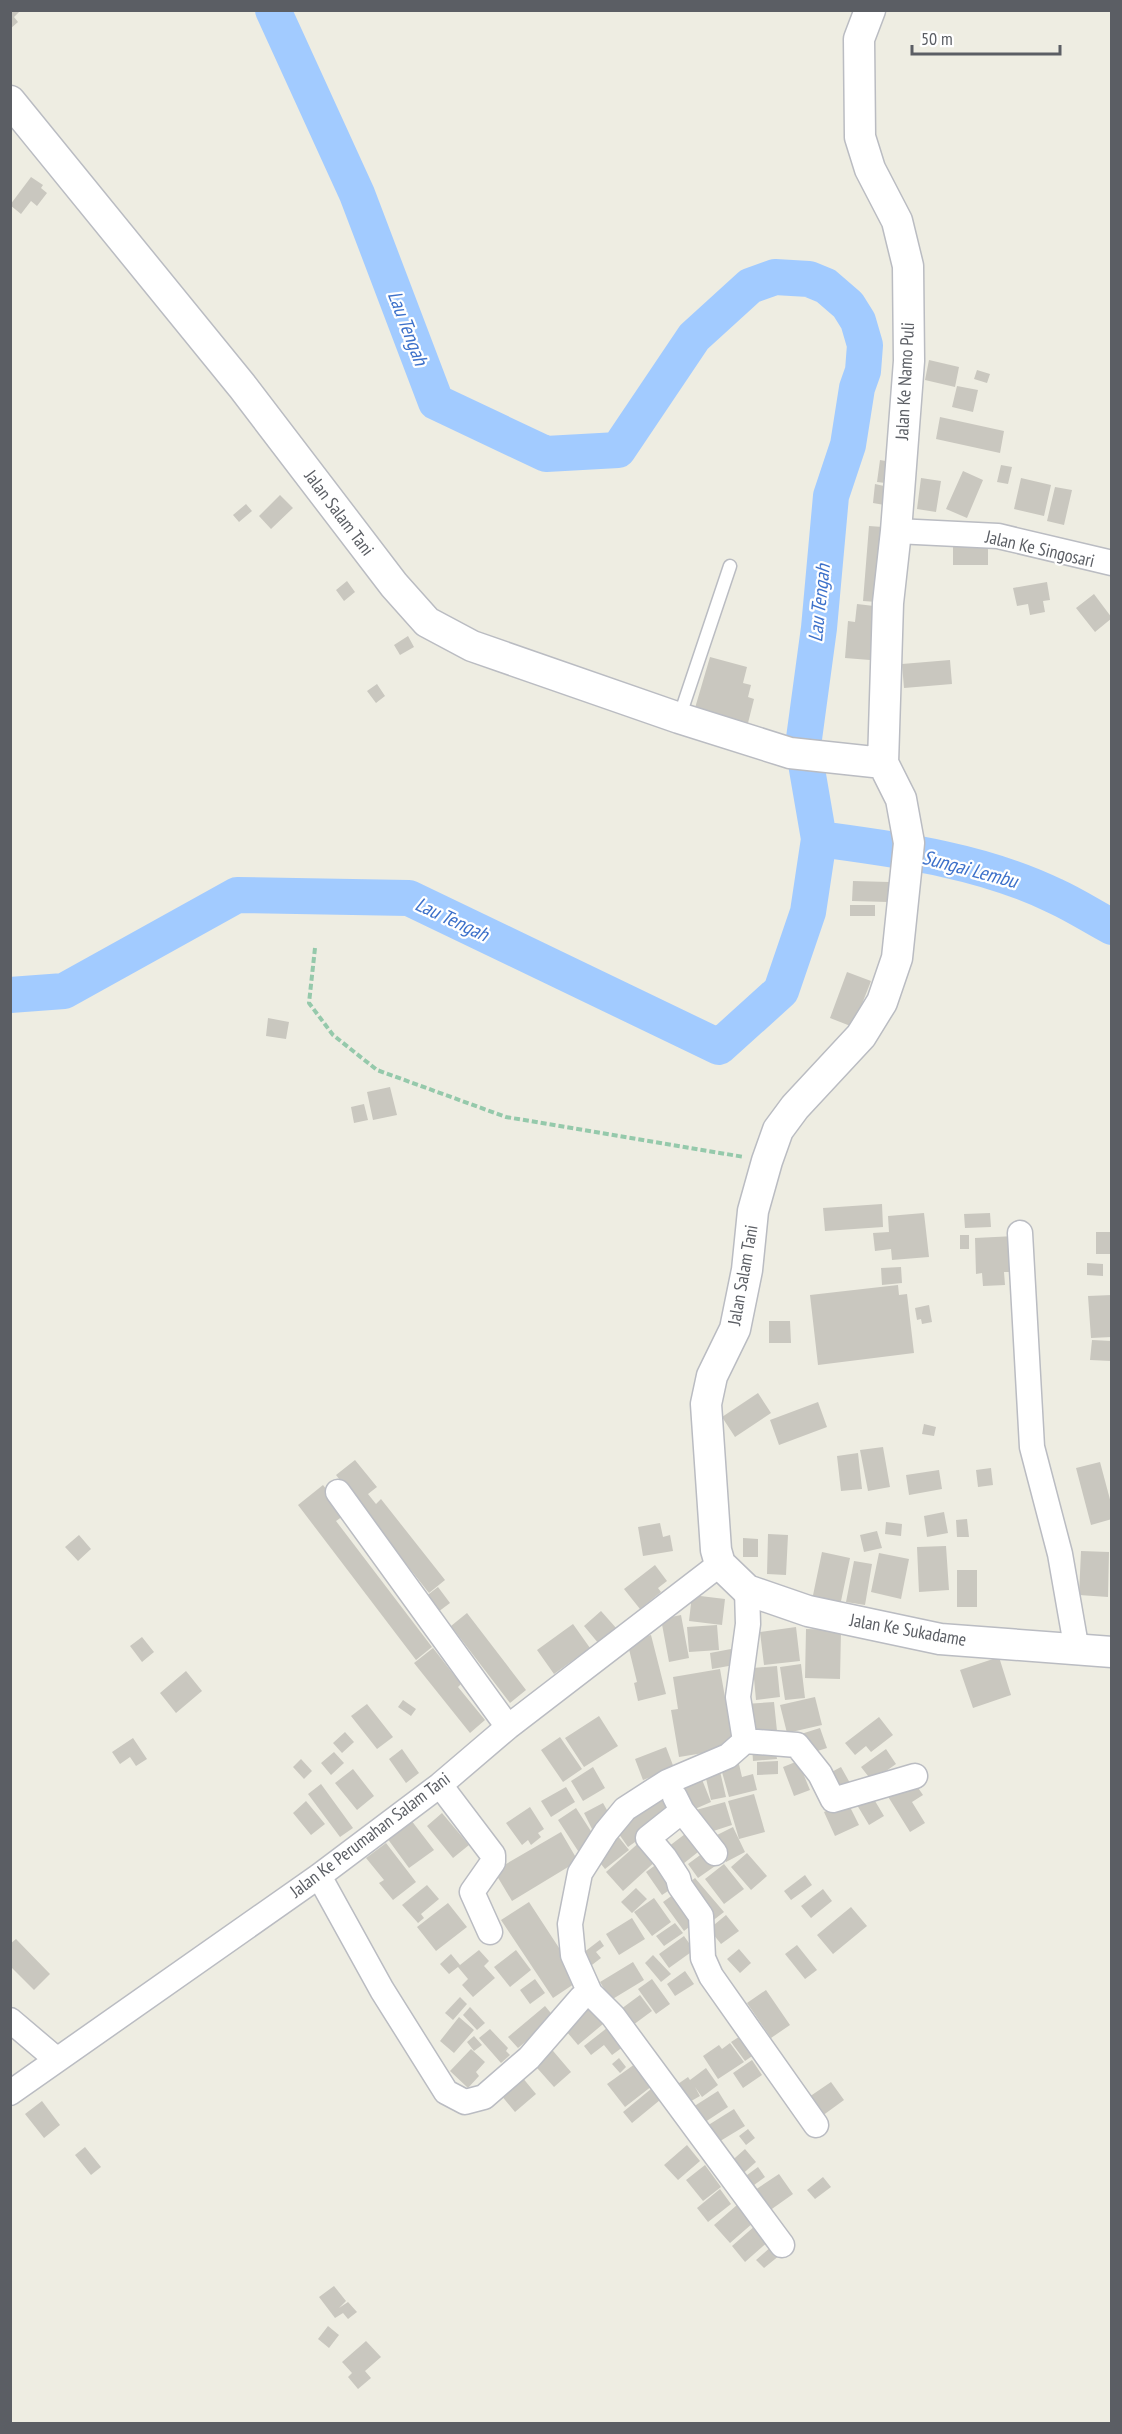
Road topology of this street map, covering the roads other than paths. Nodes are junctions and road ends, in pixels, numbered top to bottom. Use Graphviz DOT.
graph roads {
  1 [pos="870,10"];
  2 [pos="10,101"];
  3 [pos="896,531"];
  4 [pos="1112,563"];
  5 [pos="730,566"];
  6 [pos="679,718"];
  7 [pos="870,762"];
  8 [pos="1020,1233"];
  9 [pos="338,1492"];
  10 [pos="720,1564"];
  11 [pos="747,1590"];
  12 [pos="1077,1651"];
  13 [pos="1112,1652"];
  14 [pos="508,1727"];
  15 [pos="745,1741"];
  16 [pos="915,1776"];
  17 [pos="668,1782"];
  18 [pos="440,1785"];
  19 [pos="682,1811"];
  20 [pos="715,1853"];
  21 [pos="319,1875"];
  22 [pos="490,1932"];
  23 [pos="590,1993"];
  24 [pos="10,2020"];
  25 [pos="56,2059"];
  26 [pos="10,2093"];
  27 [pos="816,2125"];
  28 [pos="782,2245"];
  1 -- 3 [label="street, Jalan Ke Namo Puli"];
  2 -- 6 [label="street, Jalan Salam Tani"];
  3 -- 4 [label="street, Jalan Ke Singosari"];
  3 -- 7 [label="street, Jalan Ke Namo Puli"];
  5 -- 6 [label="lane"];
  6 -- 7 [label="street, Jalan Salam Tani"];
  7 -- 10 [label="street, Jalan Salam Tani"];
  8 -- 12 [label="street"];
  9 -- 14 [label="street"];
  10 -- 11 [label="street, Jalan Ke Sukadame"];
  10 -- 14 [label="street, Jalan Ke Perumahan Salam Tani"];
  11 -- 12 [label="street, Jalan Ke Sukadame"];
  11 -- 15 [label="street"];
  12 -- 13 [label="street, Jalan Ke Sukadame"];
  14 -- 18 [label="street, Jalan Ke Perumahan Salam Tani"];
  15 -- 16 [label="street"];
  15 -- 17 [label="street"];
  17 -- 19 [label="street"];
  17 -- 23 [label="street"];
  18 -- 21 [label="street, Jalan Ke Perumahan Salam Tani"];
  18 -- 22 [label="street"];
  19 -- 20 [label="street"];
  19 -- 27 [label="street"];
  21 -- 23 [label="street"];
  21 -- 25 [label="street, Jalan Ke Perumahan Salam Tani"];
  23 -- 28 [label="street"];
  24 -- 25 [label="street"];
  25 -- 26 [label="street, Jalan Ke Perumahan Salam Tani"];
}
